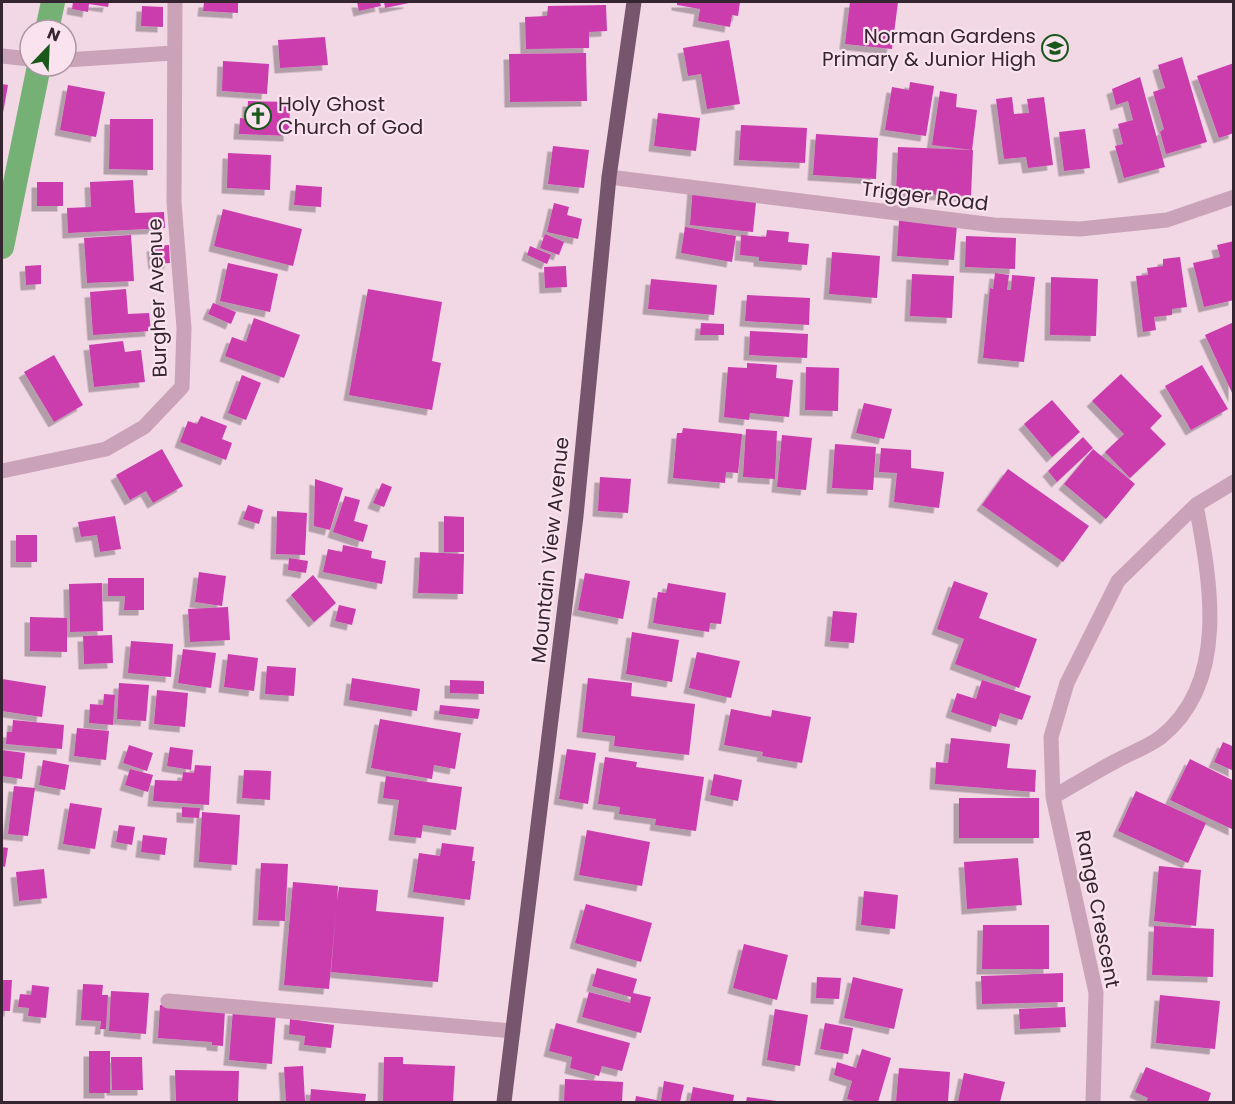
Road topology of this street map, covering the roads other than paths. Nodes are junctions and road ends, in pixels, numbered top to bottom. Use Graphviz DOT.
graph roads {
  1 [pos="175,2"];
  2 [pos="634,2"];
  3 [pos="173,52"];
  4 [pos="78,59"];
  5 [pos="609,177"];
  6 [pos="1233,197"];
  7 [pos="2,471"];
  8 [pos="1233,482"];
  9 [pos="1196,505"];
  10 [pos="1053,797"];
  11 [pos="168,1001"];
  12 [pos="513,1031"];
  13 [pos="504,1102"];
  14 [pos="1094,1102"];
  1 -- 3 [label="street, Burgher Avenue"];
  2 -- 5 [label="main road, Mountain View Avenue"];
  3 -- 4 [label="street"];
  3 -- 7 [label="street, Burgher Avenue"];
  5 -- 6 [label="street, Trigger Road"];
  5 -- 12 [label="main road, Mountain View Avenue"];
  8 -- 9 [label="street, Range Crescent"];
  9 -- 10 [label="street, Range Crescent"];
  9 -- 10 [label="street"];
  10 -- 14 [label="street, Range Crescent"];
  11 -- 12 [label="street"];
  12 -- 13 [label="main road, Mountain View Avenue"];
}
